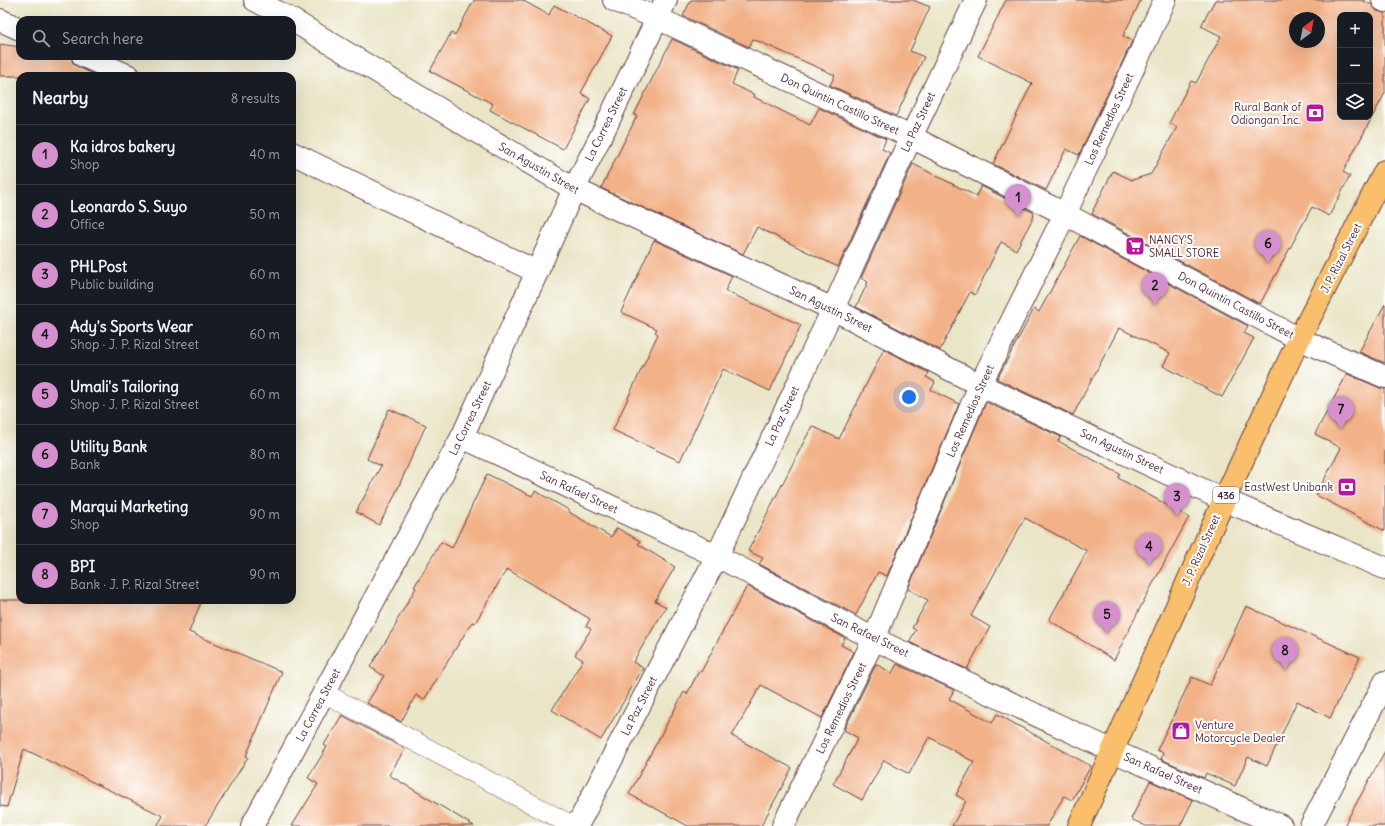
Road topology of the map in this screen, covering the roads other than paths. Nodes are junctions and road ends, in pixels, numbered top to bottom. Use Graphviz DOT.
graph roads {
  1 [pos="255,0"];
  2 [pos="614,0"];
  3 [pos="976,0"];
  4 [pos="1165,0"];
  5 [pos="662,9"];
  6 [pos="285,16"];
  7 [pos="0,20"];
  8 [pos="296,22"];
  9 [pos="16,26"];
  10 [pos="92,60"];
  11 [pos="120,72"];
  12 [pos="911,137"];
  13 [pos="296,155"];
  14 [pos="1385,171"];
  15 [pos="574,189"];
  16 [pos="1065,214"];
  17 [pos="537,272"];
  18 [pos="832,309"];
  19 [pos="1299,339"];
  20 [pos="1385,377"];
  21 [pos="980,385"];
  22 [pos="462,437"];
  23 [pos="1224,500"];
  24 [pos="717,556"];
  25 [pos="1385,568"];
  26 [pos="874,639"];
  27 [pos="1385,682"];
  28 [pos="324,693"];
  29 [pos="1113,751"];
  30 [pos="252,826"];
  31 [pos="573,826"];
  32 [pos="577,826"];
  33 [pos="783,826"];
  34 [pos="1079,826"];
  35 [pos="1280,826"];
  36 [pos="1311,826"];
  1 -- 6 [label="street, San Agustin Street"];
  2 -- 5 [label="street, Don Quintin Castillo Street"];
  3 -- 12 [label="street, La Paz Street"];
  4 -- 16 [label="street, Los Remedios Street"];
  5 -- 12 [label="street, Don Quintin Castillo Street"];
  5 -- 15 [label="street, La Correa Street"];
  7 -- 9 [label="street"];
  8 -- 15 [label="street, San Agustin Street"];
  10 -- 11 [label="street"];
  12 -- 16 [label="street, Don Quintin Castillo Street"];
  12 -- 18 [label="street, La Paz Street"];
  13 -- 17 [label="street"];
  14 -- 19 [label="main road, J. P. Rizal Street / 436"];
  15 -- 17 [label="street, La Correa Street"];
  15 -- 18 [label="street, San Agustin Street"];
  16 -- 19 [label="street, Don Quintin Castillo Street"];
  16 -- 21 [label="street, Los Remedios Street"];
  17 -- 22 [label="street, La Correa Street"];
  18 -- 21 [label="street, San Agustin Street"];
  18 -- 24 [label="street, La Paz Street"];
  19 -- 20 [label="street, Don Quintin Castillo Street"];
  19 -- 23 [label="main road, J. P. Rizal Street / 436"];
  21 -- 23 [label="street, San Agustin Street"];
  21 -- 26 [label="street, Los Remedios Street"];
  22 -- 24 [label="street, San Rafael Street"];
  22 -- 28 [label="street, La Correa Street"];
  23 -- 25 [label="street, San Agustin Street"];
  23 -- 29 [label="main road, J. P. Rizal Street / 436"];
  24 -- 26 [label="street, San Rafael Street"];
  24 -- 32 [label="street, La Paz Street"];
  26 -- 29 [label="street, San Rafael Street"];
  26 -- 33 [label="street, Los Remedios Street"];
  27 -- 36 [label="street"];
  28 -- 30 [label="street, La Correa Street"];
  28 -- 31 [label="lane"];
  29 -- 34 [label="main road, J. P. Rizal Street / 436"];
  29 -- 35 [label="street, San Rafael Street"];
}
